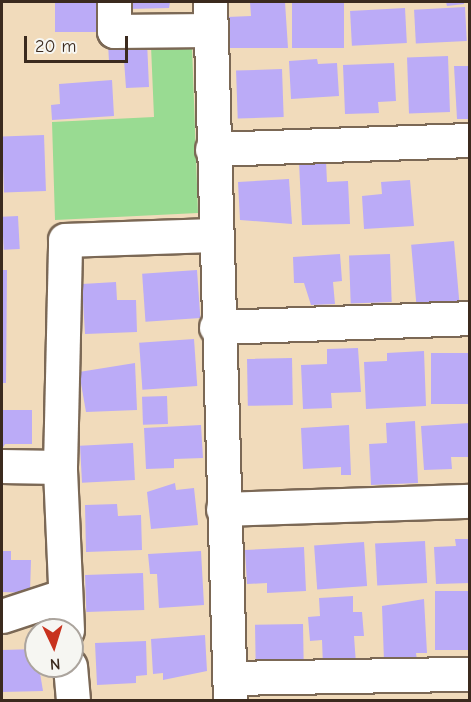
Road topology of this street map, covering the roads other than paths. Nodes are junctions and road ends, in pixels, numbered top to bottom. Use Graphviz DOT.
graph roads {
  1 [pos="114,2"];
  2 [pos="209,16"];
  3 [pos="470,140"];
  4 [pos="213,149"];
  5 [pos="212,235"];
  6 [pos="470,318"];
  7 [pos="216,327"];
  8 [pos="2,466"];
  9 [pos="60,467"];
  10 [pos="470,501"];
  11 [pos="223,509"];
  12 [pos="63,596"];
  13 [pos="2,616"];
  14 [pos="66,618"];
  15 [pos="470,674"];
  16 [pos="71,678"];
  17 [pos="230,689"];
  18 [pos="73,700"];
  1 -- 2 [label="street"];
  2 -- 4 [label="street"];
  3 -- 4 [label="street"];
  4 -- 5 [label="street"];
  5 -- 7 [label="street"];
  5 -- 9 [label="street"];
  6 -- 7 [label="street"];
  7 -- 11 [label="street"];
  8 -- 9 [label="street"];
  9 -- 12 [label="street"];
  10 -- 11 [label="street"];
  11 -- 17 [label="street"];
  12 -- 13 [label="street"];
  12 -- 14 [label="street"];
  15 -- 17 [label="street"];
  16 -- 18 [label="street"];
}
